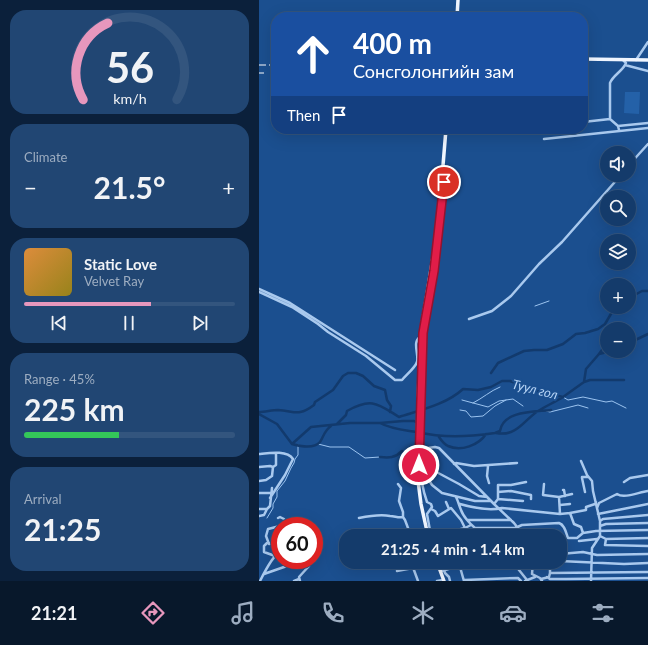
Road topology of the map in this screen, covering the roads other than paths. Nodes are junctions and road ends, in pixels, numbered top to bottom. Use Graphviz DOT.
graph roads {
  1 [pos="457,0"];
  2 [pos="456,12"];
  3 [pos="648,42"];
  4 [pos="588,60"];
  5 [pos="623,60"];
  6 [pos="636,60"];
  7 [pos="648,60"];
  8 [pos="625,65"];
  9 [pos="648,71"];
  10 [pos="610,119"];
  11 [pos="588,121"];
  12 [pos="648,123"];
  13 [pos="618,126"];
  14 [pos="648,128"];
  15 [pos="619,130"];
  16 [pos="447,134"];
  17 [pos="447,134"];
  18 [pos="586,134"];
  19 [pos="588,134"];
  20 [pos="544,139"];
  21 [pos="648,144"];
  22 [pos="636,157"];
  23 [pos="615,182"];
  24 [pos="259,291"];
  25 [pos="469,319"];
  26 [pos="421,337"];
  27 [pos="395,370"];
  28 [pos="420,386"];
  29 [pos="418,446"];
  30 [pos="276,453"];
  31 [pos="259,454"];
  32 [pos="581,461"];
  33 [pos="517,463"];
  34 [pos="454,464"];
  35 [pos="488,466"];
  36 [pos="259,467"];
  37 [pos="273,467"];
  38 [pos="420,468"];
  39 [pos="420,474"];
  40 [pos="648,475"];
  41 [pos="589,477"];
  42 [pos="259,481"];
  43 [pos="526,482"];
  44 [pos="624,482"];
  45 [pos="489,483"];
  46 [pos="398,484"];
  47 [pos="544,484"];
  48 [pos="273,488"];
  49 [pos="563,490"];
  50 [pos="422,491"];
  51 [pos="648,491"];
  52 [pos="498,492"];
  53 [pos="585,492"];
  54 [pos="259,493"];
  55 [pos="271,493"];
  56 [pos="572,494"];
  57 [pos="565,496"];
  58 [pos="456,497"];
  59 [pos="487,497"];
  60 [pos="559,497"];
  61 [pos="270,498"];
  62 [pos="498,499"];
  63 [pos="531,499"];
  64 [pos="491,501"];
  65 [pos="523,501"];
  66 [pos="446,502"];
  67 [pos="596,502"];
  68 [pos="460,504"];
  69 [pos="494,504"];
  70 [pos="570,504"];
  71 [pos="648,504"];
  72 [pos="560,505"];
  73 [pos="499,508"];
  74 [pos="597,508"];
  75 [pos="259,509"];
  76 [pos="267,509"];
  77 [pos="431,509"];
  78 [pos="449,509"];
  79 [pos="570,513"];
  80 [pos="560,514"];
  81 [pos="598,514"];
  82 [pos="648,515"];
  83 [pos="259,516"];
  84 [pos="403,517"];
  85 [pos="359,518"];
  86 [pos="468,520"];
  87 [pos="511,520"];
  88 [pos="600,520"];
  89 [pos="427,523"];
  90 [pos="648,523"];
  91 [pos="471,525"];
  92 [pos="600,526"];
  93 [pos="518,527"];
  94 [pos="465,528"];
  95 [pos="271,529"];
  96 [pos="408,529"];
  97 [pos="429,529"];
  98 [pos="429,529"];
  99 [pos="461,529"];
  100 [pos="648,530"];
  101 [pos="600,531"];
  102 [pos="583,533"];
  103 [pos="600,536"];
  104 [pos="648,538"];
  105 [pos="598,539"];
  106 [pos="606,539"];
  107 [pos="579,541"];
  108 [pos="267,543"];
  109 [pos="271,544"];
  110 [pos="648,546"];
  111 [pos="591,553"];
  112 [pos="567,554"];
  113 [pos="648,554"];
  114 [pos="271,555"];
  115 [pos="567,561"];
  116 [pos="592,562"];
  117 [pos="271,563"];
  118 [pos="648,563"];
  119 [pos="278,569"];
  120 [pos="306,569"];
  121 [pos="409,569"];
  122 [pos="414,569"];
  123 [pos="441,569"];
  124 [pos="449,569"];
  125 [pos="461,569"];
  126 [pos="518,569"];
  127 [pos="532,569"];
  128 [pos="550,569"];
  129 [pos="443,571"];
  130 [pos="397,572"];
  131 [pos="591,572"];
  132 [pos="648,572"];
  133 [pos="550,573"];
  134 [pos="264,574"];
  135 [pos="537,576"];
  136 [pos="547,577"];
  137 [pos="648,578"];
  138 [pos="299,580"];
  139 [pos="464,580"];
  140 [pos="526,580"];
  141 [pos="542,580"];
  142 [pos="591,580"];
  143 [pos="260,581"];
  144 [pos="294,581"];
  145 [pos="418,581"];
  146 [pos="438,581"];
  147 [pos="444,581"];
  148 [pos="450,581"];
  149 [pos="521,581"];
  1 -- 2 [label="main road"];
  3 -- 6 [label="street"];
  4 -- 5 [label="main road"];
  5 -- 6 [label="main road"];
  5 -- 8 [label="street"];
  6 -- 7 [label="main road"];
  8 -- 9 [label="street"];
  8 -- 10 [label="street"];
  10 -- 11 [label="street"];
  10 -- 13 [label="street"];
  12 -- 13 [label="street"];
  13 -- 15 [label="street"];
  14 -- 15 [label="street"];
  15 -- 19 [label="street"];
  16 -- 26 [label="main road"];
  17 -- 28 [label="main road"];
  18 -- 20 [label="street"];
  21 -- 22 [label="street"];
  23 -- 25 [label="street"];
  24 -- 26 [label="street"];
  24 -- 27 [label="street"];
  26 -- 28 [label="main road"];
  28 -- 29 [label="main road"];
  29 -- 38 [label="main road"];
  29 -- 97 [label="main road"];
  30 -- 31 [label="street"];
  30 -- 37 [label="street"];
  30 -- 61 [label="street"];
  32 -- 41 [label="street"];
  33 -- 35 [label="street"];
  34 -- 35 [label="street"];
  34 -- 38 [label="street"];
  34 -- 59 [label="street"];
  35 -- 45 [label="street"];
  36 -- 37 [label="street"];
  37 -- 42 [label="street"];
  38 -- 39 [label="main road"];
  38 -- 59 [label="street"];
  39 -- 50 [label="main road"];
  39 -- 58 [label="street"];
  40 -- 44 [label="street"];
  41 -- 53 [label="street"];
  41 -- 67 [label="street"];
  43 -- 52 [label="street"];
  46 -- 84 [label="street"];
  47 -- 60 [label="street"];
  48 -- 55 [label="street"];
  49 -- 57 [label="street"];
  50 -- 77 [label="street"];
  50 -- 89 [label="main road"];
  51 -- 74 [label="street"];
  52 -- 62 [label="street"];
  52 -- 63 [label="street"];
  54 -- 55 [label="street"];
  55 -- 61 [label="street"];
  56 -- 57 [label="street"];
  57 -- 60 [label="street"];
  58 -- 64 [label="street"];
  58 -- 68 [label="street"];
  59 -- 64 [label="street"];
  60 -- 72 [label="street"];
  61 -- 76 [label="street"];
  62 -- 65 [label="street"];
  62 -- 69 [label="street"];
  64 -- 69 [label="street"];
  66 -- 78 [label="street"];
  67 -- 74 [label="street"];
  67 -- 79 [label="street"];
  68 -- 73 [label="street"];
  68 -- 86 [label="street"];
  69 -- 73 [label="street"];
  70 -- 72 [label="street"];
  71 -- 81 [label="street"];
  72 -- 80 [label="street"];
  73 -- 80 [label="street"];
  73 -- 87 [label="street"];
  74 -- 81 [label="street"];
  75 -- 76 [label="street"];
  76 -- 83 [label="street"];
  77 -- 78 [label="street"];
  77 -- 89 [label="street"];
  78 -- 94 [label="street"];
  79 -- 80 [label="street"];
  79 -- 102 [label="street"];
  81 -- 88 [label="street"];
  82 -- 88 [label="street"];
  84 -- 85 [label="street"];
  84 -- 96 [label="street"];
  86 -- 87 [label="street"];
  86 -- 91 [label="street"];
  87 -- 93 [label="street"];
  88 -- 92 [label="street"];
  89 -- 98 [label="main road"];
  90 -- 92 [label="street"];
  91 -- 93 [label="street"];
  91 -- 94 [label="street"];
  92 -- 101 [label="street"];
  93 -- 102 [label="street"];
  94 -- 99 [label="street"];
  95 -- 108 [label="street"];
  100 -- 101 [label="street"];
  101 -- 102 [label="street"];
  101 -- 103 [label="street"];
  103 -- 105 [label="street"];
  103 -- 106 [label="street"];
  104 -- 106 [label="street"];
  105 -- 107 [label="street"];
  105 -- 111 [label="street"];
  106 -- 110 [label="street"];
  108 -- 109 [label="street"];
  108 -- 114 [label="street"];
  111 -- 112 [label="street"];
  111 -- 113 [label="street"];
  111 -- 116 [label="street"];
  115 -- 116 [label="street"];
  116 -- 118 [label="street"];
  116 -- 131 [label="street"];
  117 -- 134 [label="street"];
  119 -- 134 [label="street"];
  120 -- 138 [label="street"];
  121 -- 130 [label="street"];
  122 -- 145 [label="street"];
  123 -- 147 [label="main road"];
  124 -- 129 [label="street"];
  125 -- 139 [label="street"];
  126 -- 140 [label="street"];
  127 -- 135 [label="street"];
  128 -- 133 [label="street"];
  129 -- 147 [label="main road"];
  129 -- 148 [label="street"];
  131 -- 132 [label="street"];
  131 -- 133 [label="street"];
  131 -- 142 [label="street"];
  133 -- 136 [label="street"];
  134 -- 143 [label="street"];
  135 -- 140 [label="street"];
  135 -- 141 [label="street"];
  136 -- 141 [label="street"];
  136 -- 142 [label="street"];
  137 -- 142 [label="street"];
  138 -- 144 [label="street"];
  139 -- 149 [label="street"];
  146 -- 147 [label="street"];
}
